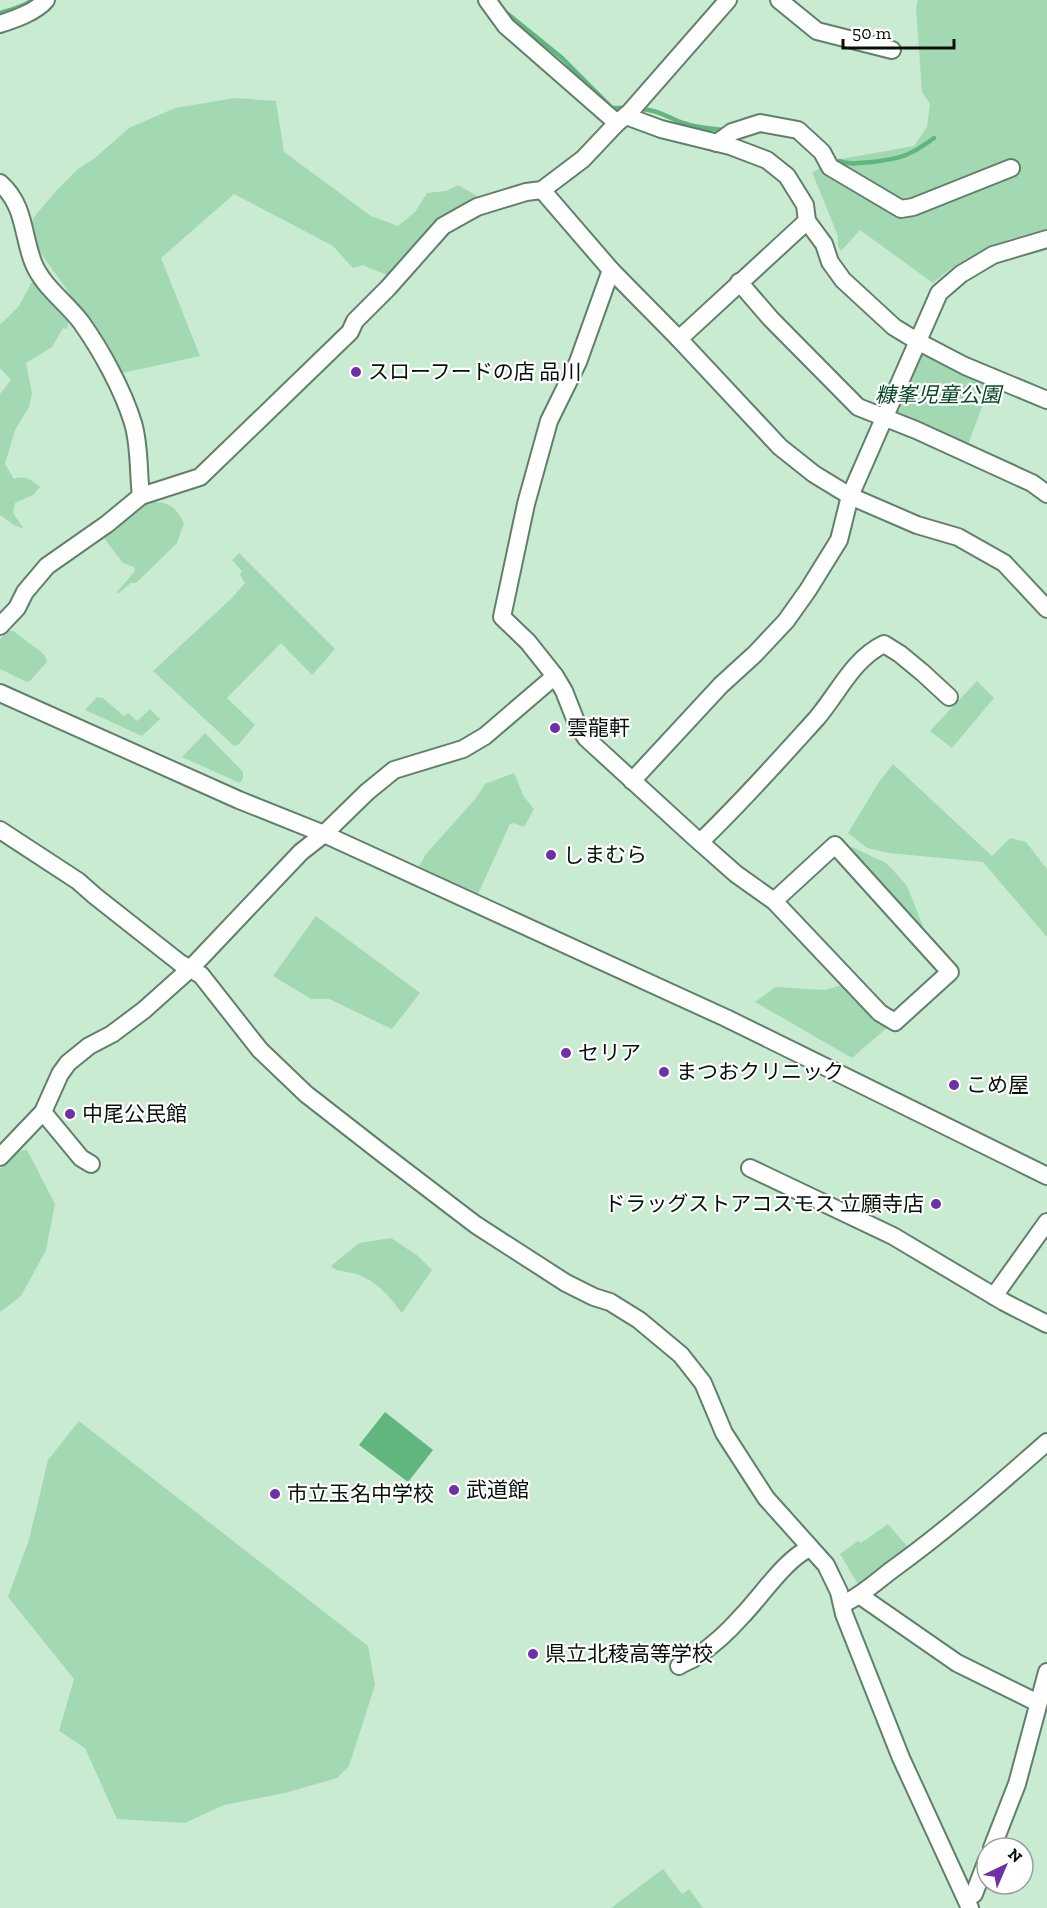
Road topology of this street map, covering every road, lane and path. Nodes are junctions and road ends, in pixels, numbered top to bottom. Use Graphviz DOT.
graph roads {
  1 [pos="46,0"];
  2 [pos="487,0"];
  3 [pos="728,0"];
  4 [pos="779,0"];
  5 [pos="0,24"];
  6 [pos="892,50"];
  7 [pos="624,117"];
  8 [pos="717,143"];
  9 [pos="1011,168"];
  10 [pos="0,183"];
  11 [pos="542,190"];
  12 [pos="807,221"];
  13 [pos="1047,239"];
  14 [pos="611,270"];
  15 [pos="739,282"];
  16 [pos="679,339"];
  17 [pos="917,341"];
  18 [pos="1047,400"];
  19 [pos="885,418"];
  20 [pos="1047,494"];
  21 [pos="141,496"];
  22 [pos="850,496"];
  23 [pos="1045,604"];
  24 [pos="0,626"];
  25 [pos="555,676"];
  26 [pos="0,693"];
  27 [pos="949,697"];
  28 [pos="632,781"];
  29 [pos="0,830"];
  30 [pos="324,834"];
  31 [pos="700,842"];
  32 [pos="774,901"];
  33 [pos="191,968"];
  34 [pos="43,1112"];
  35 [pos="0,1157"];
  36 [pos="91,1164"];
  37 [pos="750,1168"];
  38 [pos="1047,1176"];
  39 [pos="1047,1222"];
  40 [pos="994,1296"];
  41 [pos="1047,1324"];
  42 [pos="1047,1442"];
  43 [pos="810,1548"];
  44 [pos="859,1595"];
  45 [pos="843,1604"];
  46 [pos="680,1666"];
  47 [pos="1047,1672"];
  48 [pos="1038,1703"];
  49 [pos="997,1836"];
  50 [pos="968,1903"];
  1 -- 5 [label="street"];
  2 -- 7 [label="street"];
  3 -- 7 [label="street"];
  4 -- 6 [label="street"];
  7 -- 8 [label="street"];
  7 -- 11 [label="street"];
  8 -- 9 [label="street"];
  8 -- 12 [label="street"];
  10 -- 21 [label="street"];
  11 -- 14 [label="street"];
  11 -- 21 [label="street"];
  12 -- 15 [label="street"];
  12 -- 17 [label="street"];
  13 -- 17 [label="street"];
  14 -- 16 [label="street"];
  14 -- 25 [label="street"];
  15 -- 16 [label="street"];
  15 -- 19 [label="street"];
  16 -- 22 [label="street"];
  17 -- 18 [label="street"];
  17 -- 19 [label="street"];
  19 -- 20 [label="street"];
  19 -- 22 [label="street"];
  21 -- 24 [label="street"];
  22 -- 23 [label="street"];
  22 -- 28 [label="street"];
  25 -- 28 [label="street"];
  25 -- 30 [label="street"];
  26 -- 30 [label="street"];
  27 -- 31 [label="street"];
  28 -- 31 [label="street"];
  29 -- 33 [label="street"];
  30 -- 33 [label="street"];
  30 -- 38 [label="street"];
  31 -- 32 [label="street"];
  32 -- 32 [label="street"];
  33 -- 34 [label="street"];
  33 -- 43 [label="street"];
  34 -- 35 [label="street"];
  34 -- 36 [label="street"];
  37 -- 40 [label="street"];
  39 -- 40 [label="street"];
  40 -- 41 [label="street"];
  42 -- 44 [label="street"];
  43 -- 45 [label="street"];
  43 -- 46 [label="street"];
  44 -- 45 [label="street"];
  44 -- 48 [label="street"];
  45 -- 50 [label="street"];
  47 -- 48 [label="street"];
  48 -- 49 [label="street"];
}
